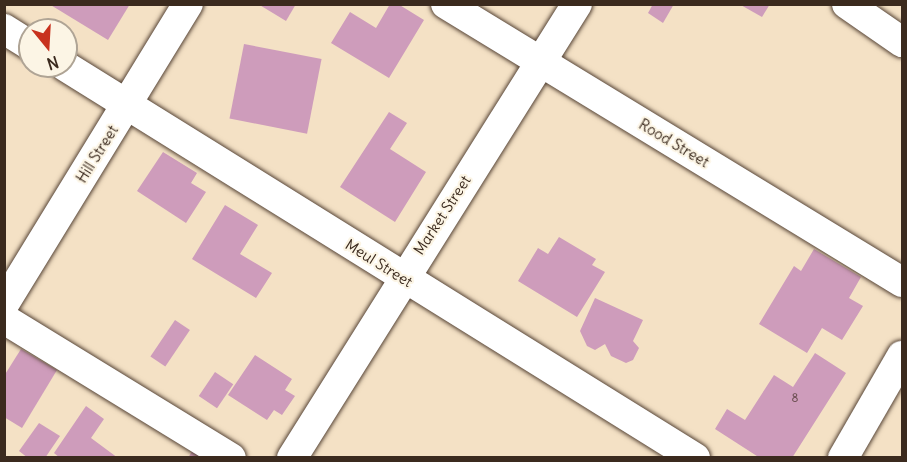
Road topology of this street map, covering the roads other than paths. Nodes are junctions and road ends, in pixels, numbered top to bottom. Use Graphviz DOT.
graph roads {
  1 [pos="188,4"];
  2 [pos="446,4"];
  3 [pos="577,4"];
  4 [pos="847,4"];
  5 [pos="4,29"];
  6 [pos="18,38"];
  7 [pos="903,42"];
  8 [pos="541,62"];
  9 [pos="78,74"];
  10 [pos="128,104"];
  11 [pos="402,278"];
  12 [pos="902,279"];
  13 [pos="4,304"];
  14 [pos="4,319"];
  15 [pos="903,356"];
  16 [pos="231,458"];
  17 [pos="292,458"];
  18 [pos="694,458"];
  19 [pos="843,458"];
  1 -- 10 [label="street, Hill Street"];
  2 -- 8 [label="street, Rood Street"];
  3 -- 8 [label="street, Market Street"];
  4 -- 7 [label="street"];
  5 -- 6 [label="street"];
  8 -- 11 [label="street, Market Street"];
  8 -- 12 [label="street, Rood Street"];
  9 -- 10 [label="street, Meul Street"];
  10 -- 11 [label="street, Meul Street"];
  10 -- 13 [label="street, Hill Street"];
  11 -- 17 [label="street, Market Street"];
  11 -- 18 [label="street, Meul Street"];
  14 -- 16 [label="street"];
  15 -- 19 [label="street"];
}
